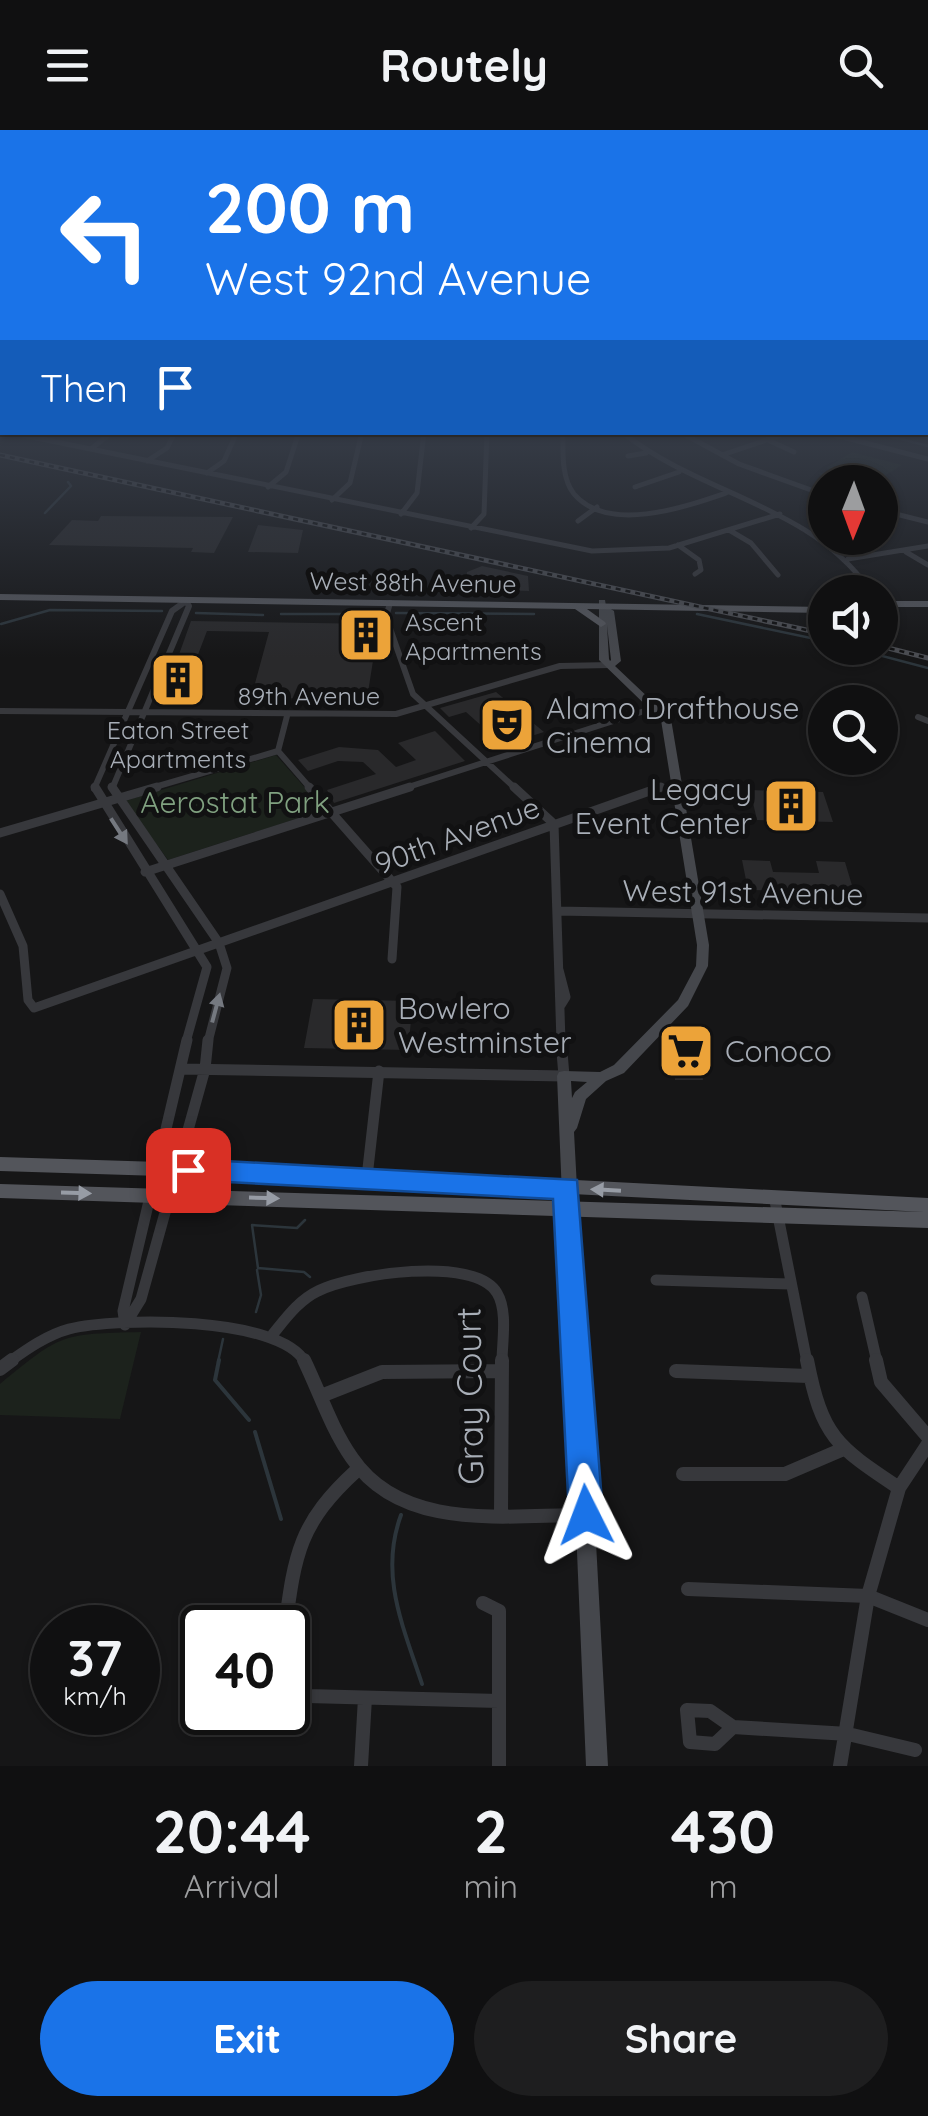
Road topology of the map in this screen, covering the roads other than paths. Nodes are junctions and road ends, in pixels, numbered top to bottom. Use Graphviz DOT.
graph roads {
  1 [pos="358,505"];
  2 [pos="410,505"];
  3 [pos="484,505"];
  4 [pos="683,505"];
  5 [pos="760,505"];
  6 [pos="596,507"];
  7 [pos="401,514"];
  8 [pos="780,514"];
  9 [pos="898,515"];
  10 [pos="578,521"];
  11 [pos="928,522"];
  12 [pos="471,528"];
  13 [pos="728,530"];
  14 [pos="678,545"];
  15 [pos="928,546"];
  16 [pos="906,552"];
  17 [pos="848,559"];
  18 [pos="928,564"];
  19 [pos="695,574"];
  20 [pos="778,575"];
  21 [pos="859,575"];
  22 [pos="0,594"];
  23 [pos="186,601"];
  24 [pos="390,604"];
  25 [pos="602,605"];
  26 [pos="571,607"];
  27 [pos="808,607"];
  28 [pos="808,607"];
  29 [pos="928,607"];
  30 [pos="638,608"];
  31 [pos="898,608"];
  32 [pos="605,625"];
  33 [pos="610,665"];
  34 [pos="424,706"];
  35 [pos="657,707"];
  36 [pos="0,711"];
  37 [pos="128,714"];
  38 [pos="143,714"];
  39 [pos="286,716"];
  40 [pos="918,718"];
  41 [pos="928,721"];
  42 [pos="278,751"];
  43 [pos="486,761"];
  44 [pos="678,784"];
  45 [pos="713,785"];
  46 [pos="118,798"];
  47 [pos="101,803"];
  48 [pos="332,811"];
  49 [pos="554,824"];
  50 [pos="0,833"];
  51 [pos="164,866"];
  52 [pos="146,872"];
  53 [pos="394,881"];
  54 [pos="0,894"];
  55 [pos="558,911"];
  56 [pos="699,914"];
  57 [pos="928,918"];
  58 [pos="219,943"];
  59 [pos="200,951"];
  60 [pos="392,959"];
  61 [pos="181,1068"];
  62 [pos="205,1069"];
  63 [pos="379,1071"];
  64 [pos="564,1076"];
  65 [pos="602,1077"];
  66 [pos="566,1140"];
  67 [pos="0,1164"];
  68 [pos="166,1169"];
  69 [pos="367,1177"];
  70 [pos="567,1188"];
  71 [pos="0,1191"];
  72 [pos="160,1196"];
  73 [pos="928,1205"];
  74 [pos="777,1208"];
  75 [pos="568,1210"];
  76 [pos="928,1220"];
  77 [pos="656,1280"];
  78 [pos="790,1284"];
  79 [pos="862,1297"];
  80 [pos="125,1325"];
  81 [pos="273,1334"];
  82 [pos="0,1369"];
  83 [pos="502,1370"];
  84 [pos="676,1372"];
  85 [pos="808,1376"];
  86 [pos="320,1396"];
  87 [pos="928,1437"];
  88 [pos="928,1444"];
  89 [pos="841,1450"];
  90 [pos="357,1470"];
  91 [pos="683,1474"];
  92 [pos="898,1488"];
  93 [pos="501,1513"];
  94 [pos="586,1515"];
  95 [pos="688,1589"];
  96 [pos="868,1596"];
  97 [pos="482,1602"];
  98 [pos="290,1605"];
  99 [pos="928,1620"];
  100 [pos="310,1696"];
  101 [pos="366,1698"];
  102 [pos="499,1701"];
  103 [pos="733,1727"];
  104 [pos="846,1732"];
  105 [pos="915,1750"];
  106 [pos="361,1766"];
  107 [pos="499,1766"];
  108 [pos="597,1766"];
  109 [pos="840,1766"];
  1 -- 7 [label="street"];
  2 -- 7 [label="street"];
  3 -- 12 [label="street"];
  4 -- 6 [label="street"];
  5 -- 8 [label="street"];
  6 -- 10 [label="street"];
  7 -- 12 [label="street"];
  8 -- 13 [label="street"];
  8 -- 17 [label="street"];
  9 -- 11 [label="street"];
  12 -- 14 [label="street"];
  13 -- 14 [label="street"];
  13 -- 20 [label="street"];
  14 -- 19 [label="street"];
  15 -- 16 [label="street"];
  16 -- 17 [label="street"];
  16 -- 18 [label="street"];
  17 -- 21 [label="street"];
  22 -- 23 [label="main road, West 88th Avenue"];
  22 -- 25 [label="main road, West 88th Avenue"];
  23 -- 24 [label="main road, West 88th Avenue"];
  23 -- 37 [label="street"];
  23 -- 38 [label="street"];
  24 -- 26 [label="main road, West 88th Avenue"];
  24 -- 34 [label="street"];
  25 -- 26 [label="main road, West 88th Avenue"];
  25 -- 27 [label="main road, West 88th Avenue"];
  25 -- 30 [label="main road, West 88th Avenue"];
  25 -- 32 [label="street"];
  26 -- 32 [label="main road"];
  28 -- 30 [label="main road, West 88th Avenue"];
  29 -- 31 [label="main road"];
  30 -- 32 [label="main road"];
  32 -- 33 [label="street"];
  32 -- 33 [label="street"];
  33 -- 34 [label="street, 89th Avenue"];
  33 -- 35 [label="street"];
  34 -- 39 [label="street, 89th Avenue"];
  34 -- 43 [label="street"];
  35 -- 43 [label="street"];
  35 -- 44 [label="street"];
  36 -- 37 [label="street, 89th Avenue"];
  37 -- 38 [label="street, 89th Avenue"];
  37 -- 47 [label="street"];
  38 -- 39 [label="street, 89th Avenue"];
  38 -- 46 [label="street"];
  39 -- 42 [label="street"];
  40 -- 41 [label="street"];
  42 -- 46 [label="street"];
  42 -- 48 [label="street"];
  43 -- 48 [label="street"];
  43 -- 49 [label="street"];
  44 -- 45 [label="street, 90th Avenue"];
  44 -- 49 [label="street, 90th Avenue"];
  44 -- 56 [label="street"];
  46 -- 47 [label="street"];
  46 -- 51 [label="street"];
  47 -- 50 [label="street"];
  47 -- 52 [label="street, one-way"];
  48 -- 51 [label="street"];
  48 -- 53 [label="street"];
  49 -- 53 [label="street, 90th Avenue"];
  49 -- 55 [label="street"];
  51 -- 52 [label="street"];
  51 -- 58 [label="street"];
  52 -- 59 [label="street"];
  53 -- 58 [label="street, 90th Avenue"];
  53 -- 60 [label="street"];
  54 -- 59 [label="street, 90th Avenue"];
  55 -- 56 [label="street, West 91st Avenue"];
  55 -- 64 [label="street"];
  56 -- 57 [label="street, West 91st Avenue"];
  56 -- 65 [label="street"];
  58 -- 59 [label="street, 90th Avenue"];
  62 -- 58 [label="street, one-way"];
  59 -- 61 [label="street"];
  61 -- 62 [label="street"];
  61 -- 68 [label="street"];
  62 -- 63 [label="street"];
  62 -- 68 [label="street"];
  63 -- 64 [label="street"];
  63 -- 69 [label="street"];
  64 -- 65 [label="street"];
  64 -- 66 [label="street"];
  65 -- 66 [label="street"];
  66 -- 70 [label="street"];
  67 -- 68 [label="main road"];
  68 -- 69 [label="main road"];
  68 -- 72 [label="street"];
  69 -- 70 [label="main road"];
  74 -- 70 [label="main road, one-way"];
  70 -- 75 [label="street"];
  71 -- 72 [label="main road, one-way"];
  72 -- 75 [label="main road, one-way"];
  72 -- 80 [label="street"];
  73 -- 74 [label="main road"];
  74 -- 75 [label="main road"];
  74 -- 76 [label="main road"];
  74 -- 78 [label="street"];
  75 -- 94 [label="street"];
  77 -- 78 [label="street"];
  78 -- 85 [label="street"];
  79 -- 87 [label="street"];
  80 -- 81 [label="street"];
  80 -- 82 [label="street"];
  81 -- 83 [label="street, Gray Court"];
  81 -- 86 [label="street"];
  83 -- 86 [label="street"];
  83 -- 93 [label="street, Gray Court"];
  84 -- 85 [label="street"];
  85 -- 89 [label="street"];
  86 -- 90 [label="street"];
  88 -- 92 [label="street"];
  89 -- 91 [label="street"];
  89 -- 92 [label="street"];
  90 -- 93 [label="street"];
  90 -- 98 [label="street"];
  92 -- 96 [label="street"];
  93 -- 94 [label="street"];
  94 -- 108 [label="street"];
  95 -- 96 [label="street"];
  96 -- 99 [label="street"];
  96 -- 104 [label="street"];
  97 -- 102 [label="street"];
  100 -- 101 [label="street"];
  101 -- 102 [label="street"];
  101 -- 106 [label="street"];
  102 -- 107 [label="street"];
  103 -- 104 [label="street"];
  104 -- 105 [label="street"];
  104 -- 109 [label="street"];
}
